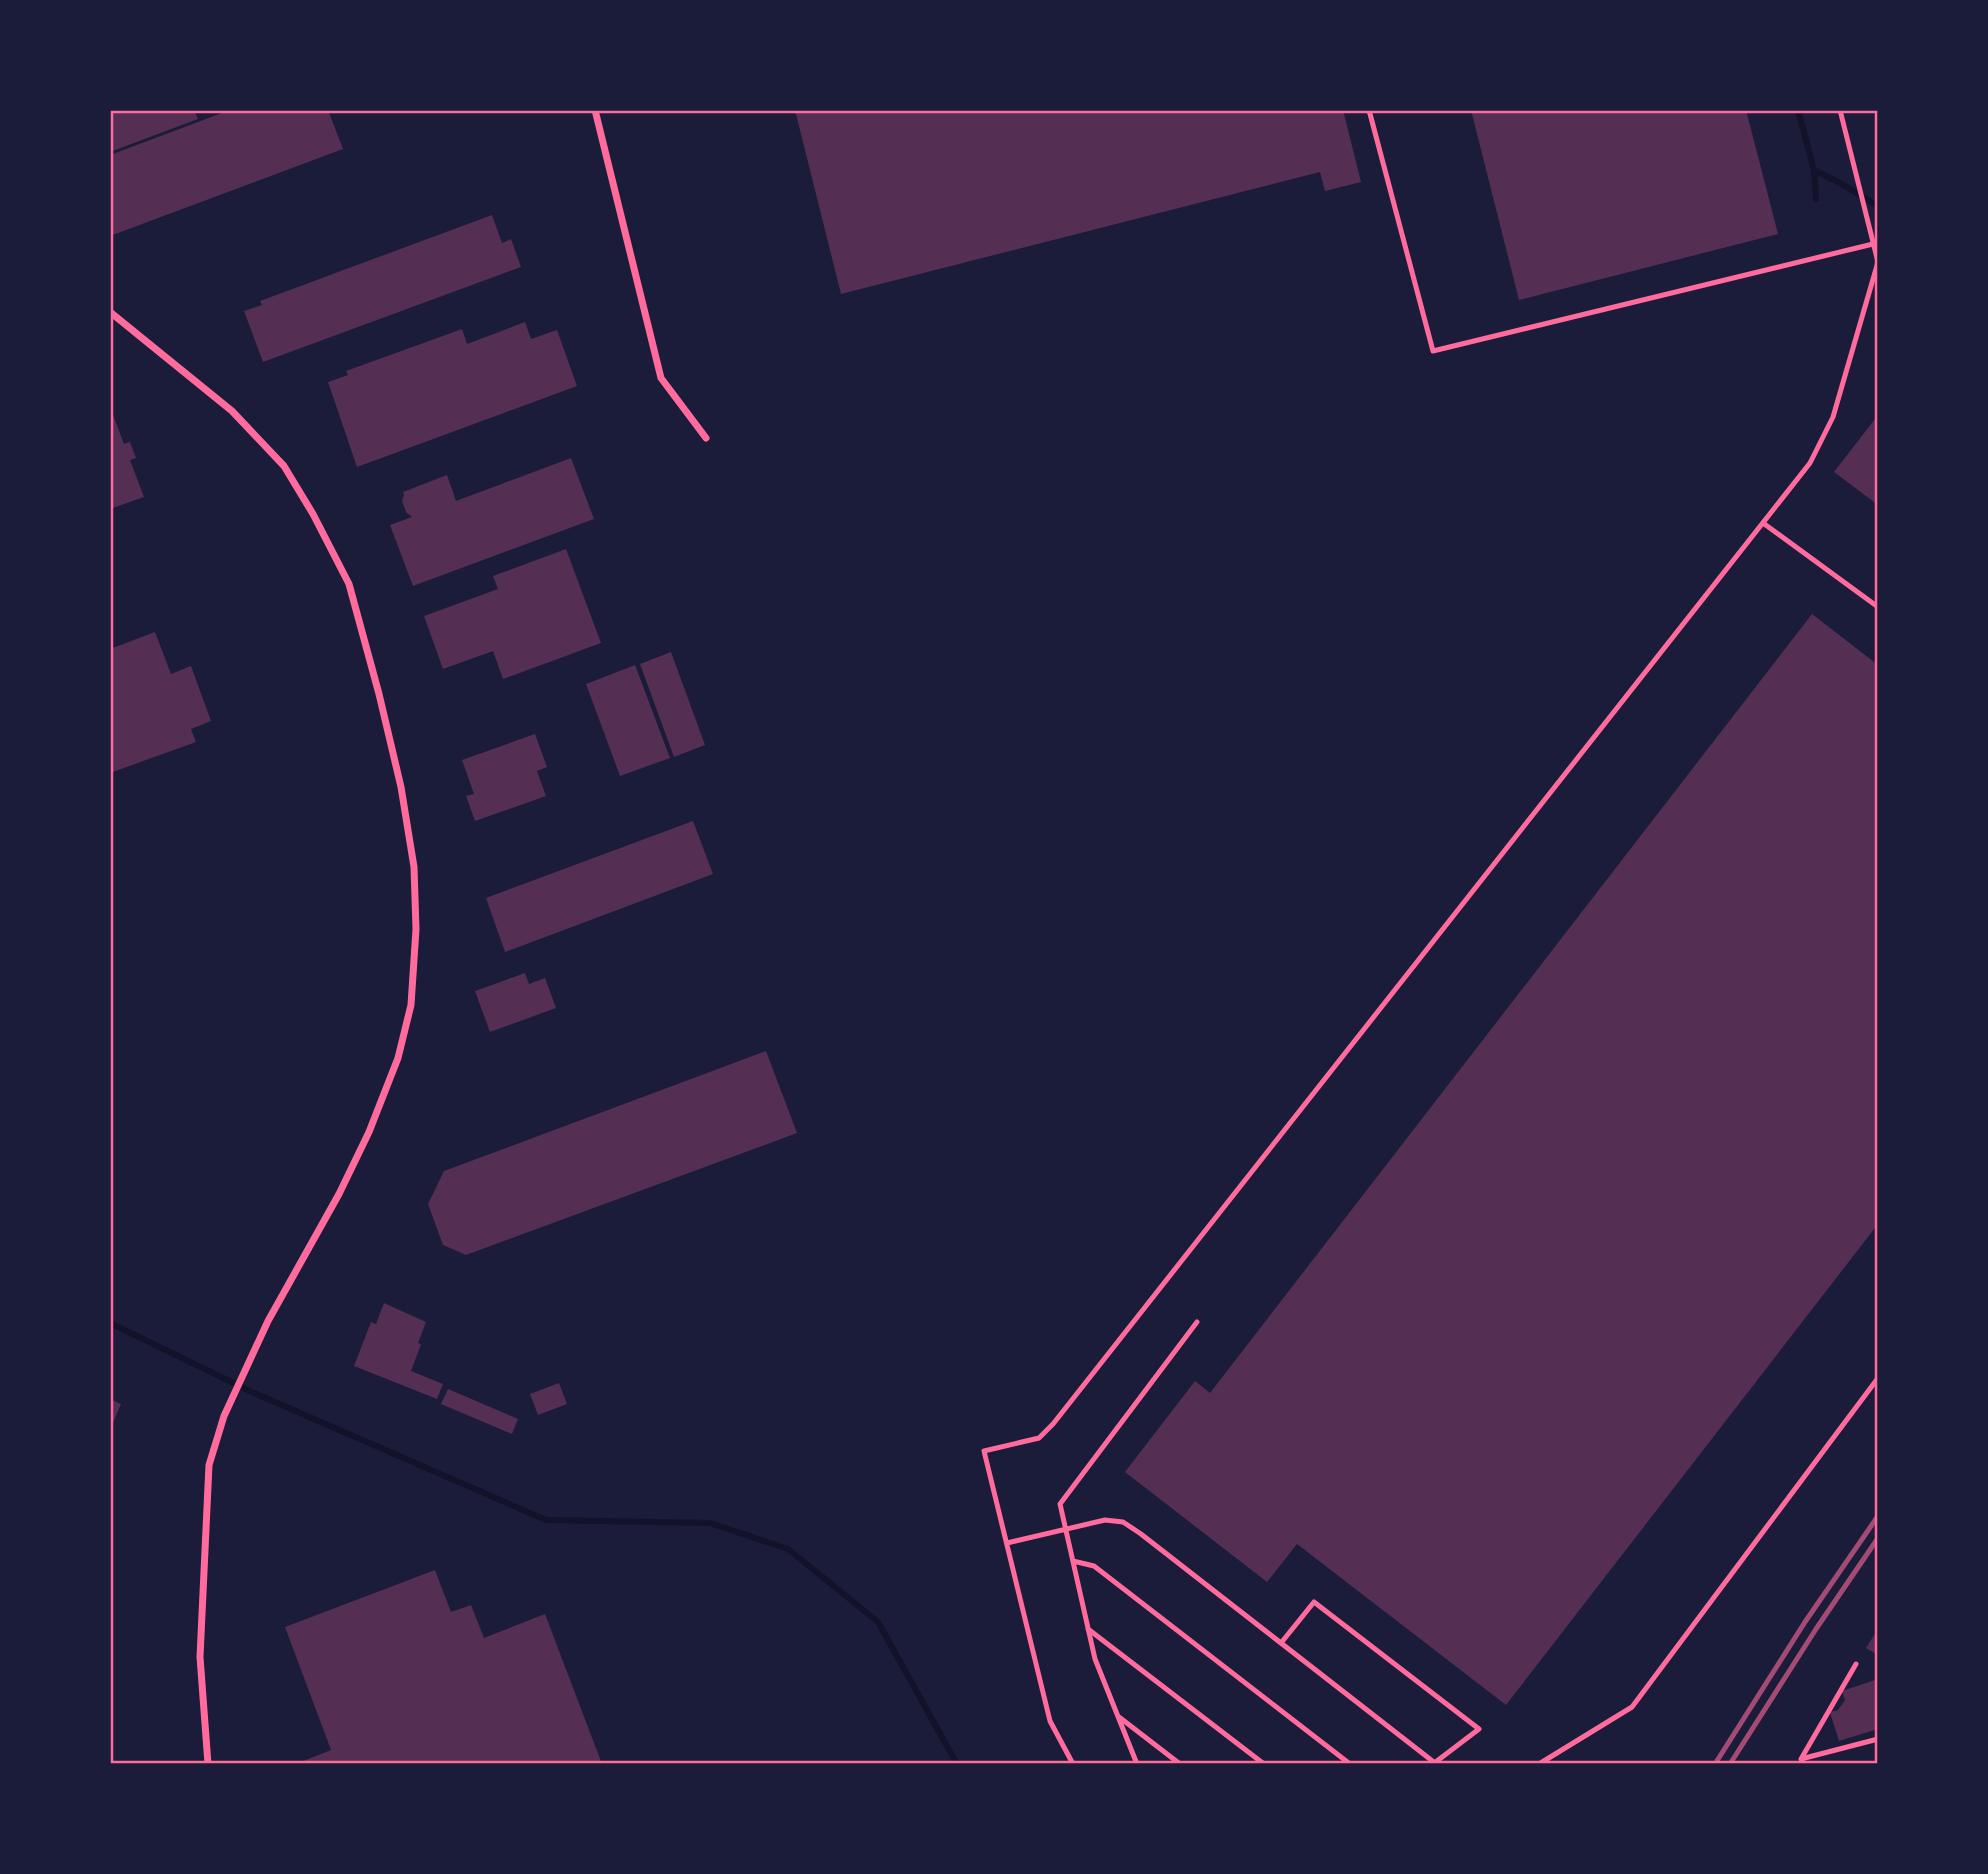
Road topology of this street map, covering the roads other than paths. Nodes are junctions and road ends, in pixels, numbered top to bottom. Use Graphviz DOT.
graph roads {
  1 [pos="595,110"];
  2 [pos="1369,110"];
  3 [pos="1840,110"];
  4 [pos="1873,244"];
  5 [pos="110,312"];
  6 [pos="706,438"];
  7 [pos="1763,523"];
  8 [pos="1878,607"];
  9 [pos="1197,1321"];
  10 [pos="1878,1378"];
  11 [pos="1066,1530"];
  12 [pos="1007,1543"];
  13 [pos="1073,1561"];
  14 [pos="1088,1629"];
  15 [pos="1281,1643"];
  16 [pos="1856,1664"];
  17 [pos="1118,1717"];
  18 [pos="1878,1740"];
  19 [pos="1434,1763"];
  20 [pos="208,1764"];
  21 [pos="1073,1764"];
  22 [pos="1137,1764"];
  23 [pos="1180,1764"];
  24 [pos="1264,1764"];
  25 [pos="1350,1764"];
  26 [pos="1539,1764"];
  1 -- 6 [label="street"];
  2 -- 4 [label="lane"];
  3 -- 4 [label="lane"];
  4 -- 7 [label="lane"];
  5 -- 20 [label="street"];
  7 -- 8 [label="lane"];
  7 -- 12 [label="lane"];
  9 -- 11 [label="lane"];
  10 -- 26 [label="lane"];
  11 -- 12 [label="lane"];
  11 -- 13 [label="lane"];
  11 -- 15 [label="lane"];
  12 -- 21 [label="lane"];
  13 -- 14 [label="lane"];
  13 -- 25 [label="lane"];
  14 -- 17 [label="lane"];
  14 -- 24 [label="lane"];
  15 -- 19 [label="lane"];
  15 -- 19 [label="lane"];
  16 -- 18 [label="lane"];
  17 -- 22 [label="lane"];
  17 -- 23 [label="lane"];
}
